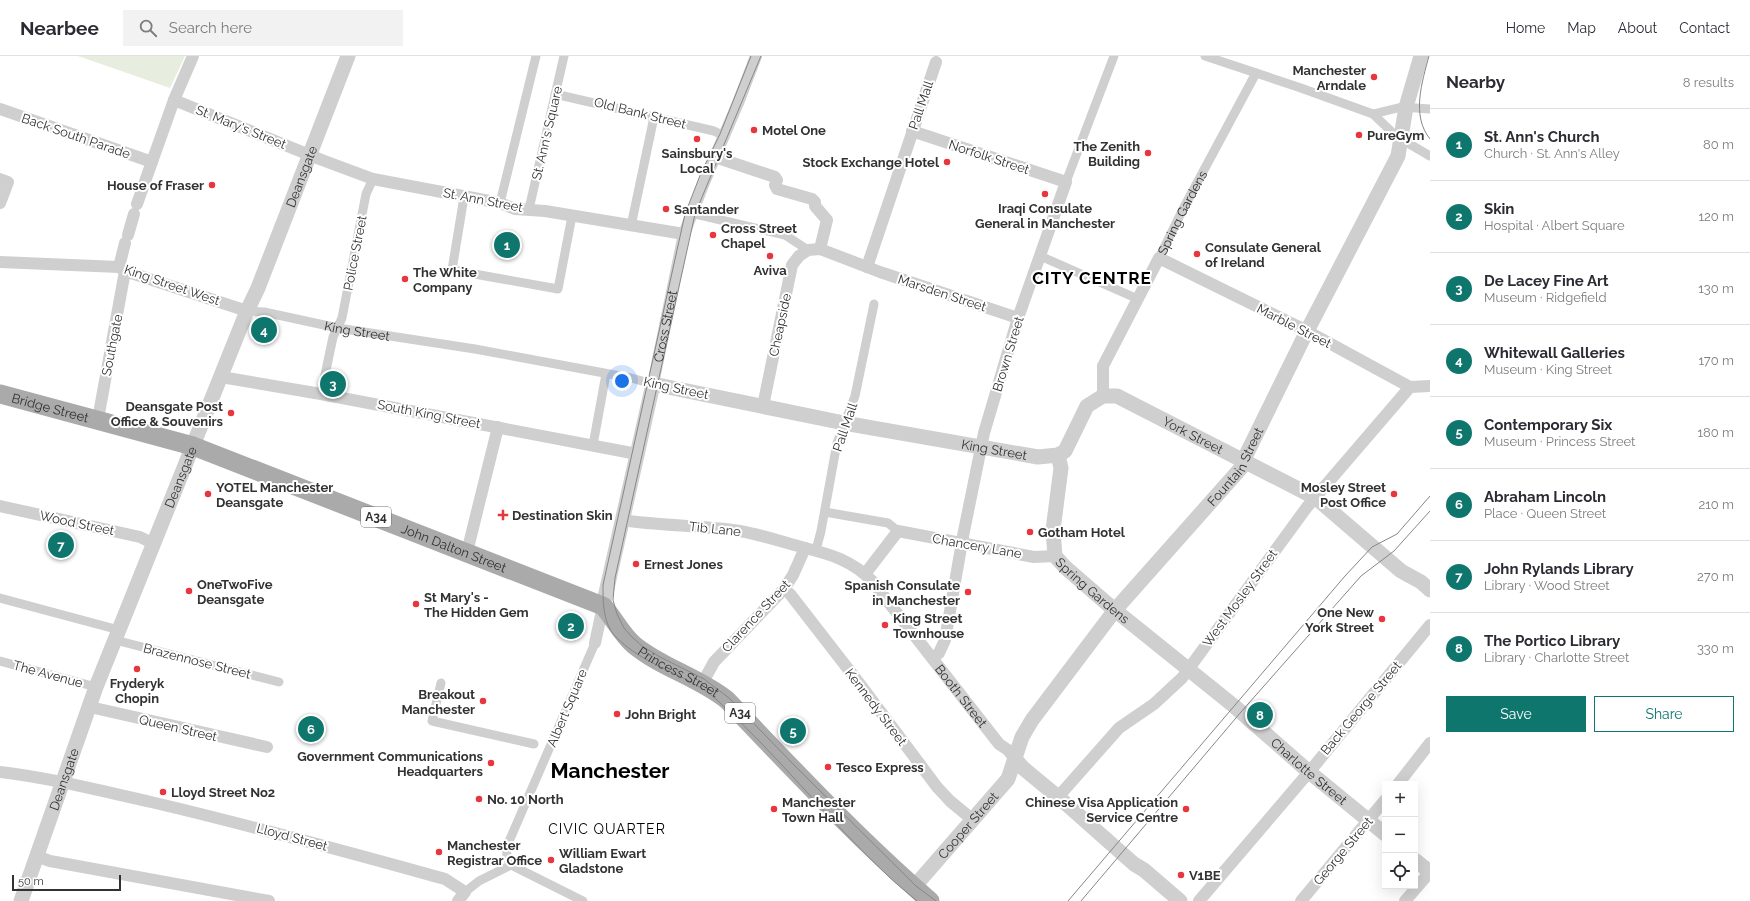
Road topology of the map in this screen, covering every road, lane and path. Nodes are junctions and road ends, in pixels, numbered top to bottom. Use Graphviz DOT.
graph roads {
  1 [pos="193,56"];
  2 [pos="348,56"];
  3 [pos="536,56"];
  4 [pos="564,56"];
  5 [pos="756,56"];
  6 [pos="1114,56"];
  7 [pos="1205,56"];
  8 [pos="1422,56"];
  9 [pos="937,59"];
  10 [pos="1256,73"];
  11 [pos="555,94"];
  12 [pos="174,100"];
  13 [pos="1406,107"];
  14 [pos="0,109"];
  15 [pos="1430,110"];
  16 [pos="1373,114"];
  17 [pos="654,117"];
  18 [pos="912,132"];
  19 [pos="724,136"];
  20 [pos="1401,138"];
  21 [pos="309,155"];
  22 [pos="1430,156"];
  23 [pos="715,157"];
  24 [pos="152,162"];
  25 [pos="373,179"];
  26 [pos="4,180"];
  27 [pos="1066,182"];
  28 [pos="464,197"];
  29 [pos="0,202"];
  30 [pos="500,203"];
  31 [pos="529,209"];
  32 [pos="691,213"];
  33 [pos="572,216"];
  34 [pos="631,226"];
  35 [pos="684,234"];
  36 [pos="814,250"];
  37 [pos="1040,256"];
  38 [pos="1159,258"];
  39 [pos="0,262"];
  40 [pos="867,267"];
  41 [pos="122,269"];
  42 [pos="1138,299"];
  43 [pos="874,304"];
  44 [pos="247,311"];
  45 [pos="1018,318"];
  46 [pos="338,328"];
  47 [pos="1307,332"];
  48 [pos="606,374"];
  49 [pos="221,377"];
  50 [pos="653,384"];
  51 [pos="1430,386"];
  52 [pos="1410,387"];
  53 [pos="0,394"];
  54 [pos="321,394"];
  55 [pos="1103,396"];
  56 [pos="763,406"];
  57 [pos="98,419"];
  58 [pos="844,423"];
  59 [pos="498,428"];
  60 [pos="593,445"];
  61 [pos="193,446"];
  62 [pos="981,447"];
  63 [pos="637,454"];
  64 [pos="1058,455"];
  65 [pos="1244,461"];
  66 [pos="1316,498"];
  67 [pos="0,506"];
  68 [pos="825,512"];
  69 [pos="622,520"];
  70 [pos="898,531"];
  71 [pos="962,543"];
  72 [pos="154,544"];
  73 [pos="810,549"];
  74 [pos="467,552"];
  75 [pos="1055,556"];
  76 [pos="865,574"];
  77 [pos="784,589"];
  78 [pos="1430,590"];
  79 [pos="0,598"];
  80 [pos="603,606"];
  81 [pos="1115,610"];
  82 [pos="1430,625"];
  83 [pos="117,635"];
  84 [pos="594,643"];
  85 [pos="933,658"];
  86 [pos="0,661"];
  87 [pos="1189,670"];
  88 [pos="279,682"];
  89 [pos="702,682"];
  90 [pos="441,683"];
  91 [pos="96,687"];
  92 [pos="1234,706"];
  93 [pos="90,708"];
  94 [pos="1430,743"];
  95 [pos="534,744"];
  96 [pos="267,747"];
  97 [pos="1015,759"];
  98 [pos="1308,771"];
  99 [pos="0,772"];
  100 [pos="1400,781"];
  101 [pos="62,782"];
  102 [pos="1058,797"];
  103 [pos="1382,804"];
  104 [pos="973,820"];
  105 [pos="1368,820"];
  106 [pos="1382,832"];
  107 [pos="36,856"];
  108 [pos="1418,862"];
  109 [pos="511,865"];
  110 [pos="1430,872"];
  111 [pos="914,887"];
  112 [pos="462,897"];
  113 [pos="20,901"];
  114 [pos="269,901"];
  115 [pos="583,901"];
  116 [pos="930,901"];
  117 [pos="1180,901"];
  118 [pos="1199,901"];
  119 [pos="1301,901"];
  120 [pos="1405,901"];
  1 -- 12 [label="street, Southgate"];
  2 -- 21 [label="street, Deansgate"];
  3 -- 30 [label="street"];
  4 -- 11 [label="street, St. Ann's Square"];
  5 -- 19 [label="street, Cross Street"];
  6 -- 27 [label="street, Brown Street"];
  7 -- 10 [label="street"];
  8 -- 13 [label="street, Fountain Street"];
  9 -- 18 [label="street, Pall Mall"];
  10 -- 16 [label="street"];
  10 -- 38 [label="street, Spring Gardens"];
  11 -- 17 [label="street, Old Bank Street"];
  11 -- 31 [label="street, St. Ann's Square"];
  12 -- 21 [label="street, St. Mary's Street"];
  12 -- 24 [label="street, Southgate"];
  13 -- 15 [label="street"];
  13 -- 16 [label="street"];
  13 -- 20 [label="street, Fountain Street"];
  14 -- 24 [label="street, Back South Parade"];
  16 -- 20 [label="street"];
  17 -- 19 [label="street, Old Bank Street"];
  17 -- 34 [label="street"];
  18 -- 27 [label="street, Norfolk Street"];
  18 -- 40 [label="street, Pall Mall"];
  19 -- 23 [label="street, Cross Street"];
  20 -- 22 [label="street"];
  20 -- 47 [label="street, Fountain Street"];
  21 -- 25 [label="street, St. Ann Street"];
  21 -- 44 [label="street, Deansgate"];
  23 -- 32 [label="street, Cross Street"];
  23 -- 36 [label="street"];
  24 -- 41 [label="street, Southgate"];
  25 -- 28 [label="street, St. Ann Street"];
  25 -- 46 [label="street, Police Street"];
  26 -- 29 [label="street"];
  27 -- 37 [label="street, Brown Street"];
  28 -- 30 [label="street, St. Ann Street"];
  28 -- 33 [label="street"];
  30 -- 31 [label="street, St. Ann Street"];
  31 -- 33 [label="street, St. Ann Street"];
  32 -- 35 [label="street, Cross Street"];
  32 -- 36 [label="street"];
  33 -- 34 [label="street, St. Ann Street"];
  34 -- 35 [label="street, St. Ann Street"];
  35 -- 50 [label="street, Cross Street"];
  36 -- 40 [label="street, Marsden Street"];
  36 -- 56 [label="street, Cheapside"];
  37 -- 42 [label="street"];
  37 -- 45 [label="street, Brown Street"];
  38 -- 42 [label="street, Spring Gardens"];
  38 -- 47 [label="street, Marble Street"];
  39 -- 41 [label="street, King Street West"];
  40 -- 45 [label="street, Marsden Street"];
  41 -- 44 [label="street, King Street West"];
  41 -- 57 [label="street, Southgate"];
  42 -- 55 [label="street, Spring Gardens"];
  43 -- 58 [label="street, Pall Mall"];
  44 -- 46 [label="street, King Street"];
  44 -- 49 [label="street, Deansgate"];
  45 -- 62 [label="street, Brown Street"];
  46 -- 48 [label="street, King Street"];
  46 -- 54 [label="street, Police Street"];
  47 -- 52 [label="street, Marble Street"];
  47 -- 65 [label="street, Fountain Street"];
  48 -- 50 [label="street, King Street"];
  48 -- 60 [label="street"];
  49 -- 54 [label="street, South King Street"];
  49 -- 61 [label="street, Deansgate"];
  50 -- 56 [label="street, King Street"];
  50 -- 63 [label="street, Cross Street"];
  51 -- 52 [label="street"];
  52 -- 66 [label="street, West Mosley Street"];
  53 -- 57 [label="main road, Bridge Street / A34"];
  54 -- 59 [label="street, South King Street"];
  55 -- 64 [label="street"];
  55 -- 65 [label="street, York Street"];
  56 -- 58 [label="street, King Street"];
  57 -- 61 [label="main road, Bridge Street / A34"];
  58 -- 62 [label="street, King Street"];
  58 -- 68 [label="street, Pall Mall"];
  59 -- 60 [label="street, South King Street"];
  59 -- 74 [label="street"];
  60 -- 63 [label="street, South King Street"];
  61 -- 72 [label="street, Deansgate"];
  61 -- 74 [label="main road, John Dalton Street / A34"];
  62 -- 64 [label="street, King Street"];
  62 -- 71 [label="street, Brown Street"];
  63 -- 69 [label="street, Cross Street"];
  64 -- 75 [label="street, Spring Gardens"];
  65 -- 66 [label="street, York Street"];
  65 -- 81 [label="street, Fountain Street"];
  66 -- 78 [label="street, York Street"];
  66 -- 87 [label="street, West Mosley Street"];
  67 -- 72 [label="street, Wood Street"];
  68 -- 70 [label="street"];
  68 -- 73 [label="street, Pall Mall"];
  69 -- 73 [label="street, Tib Lane"];
  69 -- 80 [label="street, Cross Street"];
  70 -- 71 [label="street, Chancery Lane"];
  70 -- 76 [label="street"];
  71 -- 75 [label="street, Chancery Lane"];
  71 -- 85 [label="street, Brown Street"];
  72 -- 83 [label="street, Deansgate"];
  73 -- 76 [label="street, Booth Street"];
  73 -- 77 [label="street, Clarence Street"];
  74 -- 80 [label="main road, John Dalton Street / A34"];
  75 -- 81 [label="street, Spring Gardens"];
  76 -- 85 [label="street, Booth Street"];
  77 -- 89 [label="street, Clarence Street"];
  77 -- 104 [label="street, Kennedy Street"];
  79 -- 83 [label="street, Brazennose Street"];
  80 -- 84 [label="street, Albert Square"];
  80 -- 89 [label="main road, Princess Street / A34"];
  81 -- 87 [label="street, Spring Gardens"];
  81 -- 97 [label="street, Fountain Street"];
  82 -- 98 [label="street, Back George Street"];
  83 -- 88 [label="street, Brazennose Street"];
  83 -- 91 [label="street, Deansgate"];
  84 -- 109 [label="street, Albert Square"];
  85 -- 97 [label="street, Booth Street"];
  86 -- 91 [label="street, The Avenue"];
  87 -- 92 [label="street, Spring Gardens"];
  87 -- 102 [label="street, West Mosley Street"];
  89 -- 111 [label="main road, Princess Street / A34"];
  90 -- 95 [label="street"];
  91 -- 93 [label="street, Deansgate"];
  92 -- 98 [label="street, Charlotte Street"];
  93 -- 96 [label="street, Queen Street"];
  93 -- 101 [label="street, Deansgate"];
  94 -- 100 [label="street"];
  97 -- 102 [label="street, Booth Street"];
  97 -- 104 [label="street, Cooper Street"];
  98 -- 105 [label="street, Charlotte Street"];
  98 -- 118 [label="street, Back George Street"];
  99 -- 101 [label="street, Lloyd Street"];
  101 -- 107 [label="street, Deansgate"];
  101 -- 112 [label="street, Lloyd Street"];
  102 -- 117 [label="street, Booth Street"];
  103 -- 105 [label="street, George Street"];
  104 -- 111 [label="street, Cooper Street"];
  105 -- 106 [label="street, Charlotte Street"];
  105 -- 119 [label="street, George Street"];
  107 -- 113 [label="street, Deansgate"];
  107 -- 114 [label="street"];
  108 -- 110 [label="street"];
  109 -- 112 [label="street, Lloyd Street"];
  109 -- 115 [label="street"];
  110 -- 120 [label="street"];
  111 -- 116 [label="main road, Princess Street / A34"];
}
